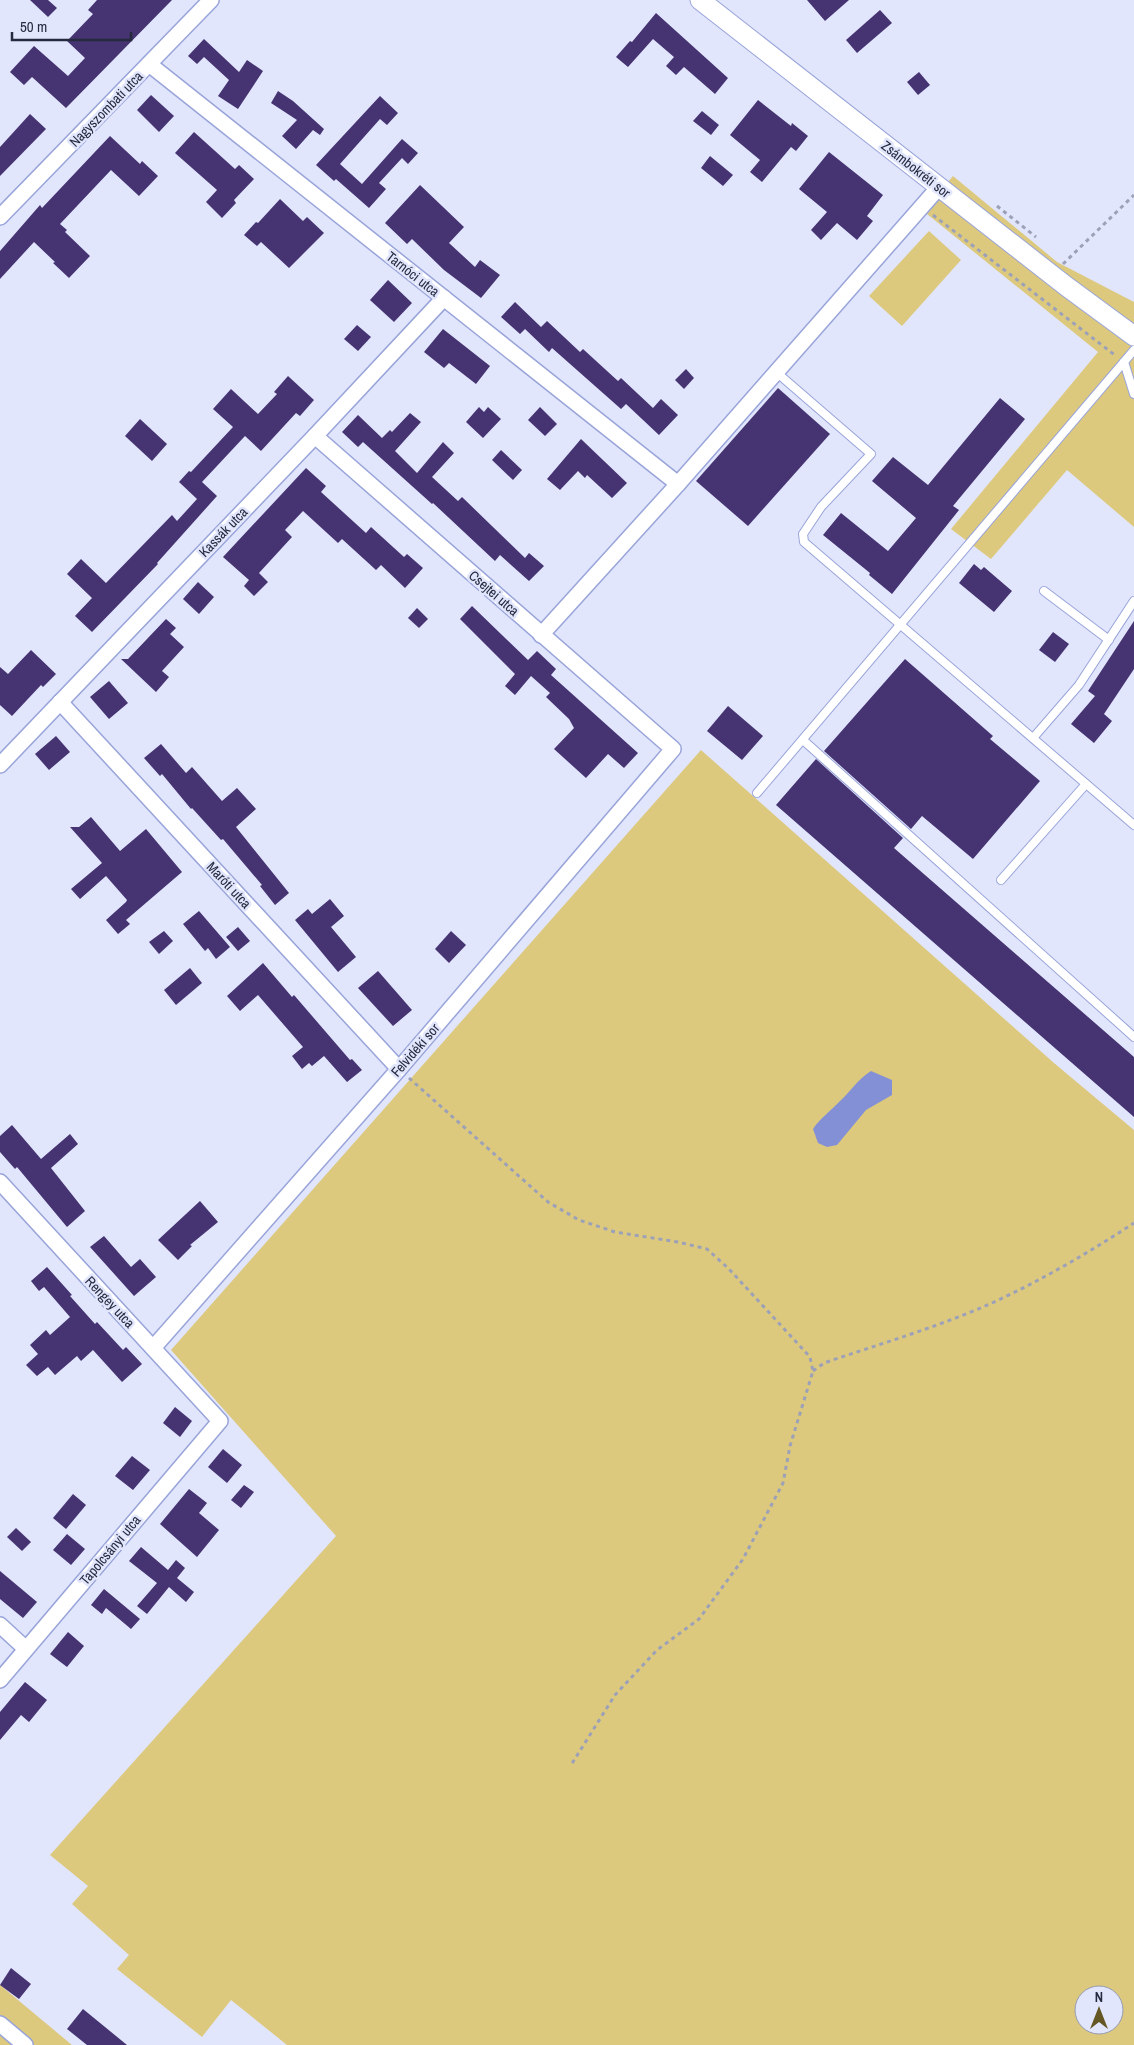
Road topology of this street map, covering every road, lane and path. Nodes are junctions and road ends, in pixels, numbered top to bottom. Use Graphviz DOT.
graph roads {
  1 [pos="211,0"];
  2 [pos="700,0"];
  3 [pos="149,64"];
  4 [pos="939,186"];
  5 [pos="1134,195"];
  6 [pos="996,206"];
  7 [pos="923,207"];
  8 [pos="0,217"];
  9 [pos="1036,237"];
  10 [pos="1051,274"];
  11 [pos="444,298"];
  12 [pos="1134,336"];
  13 [pos="1134,350"];
  14 [pos="1124,362"];
  15 [pos="775,371"];
  16 [pos="1134,394"];
  17 [pos="315,436"];
  18 [pos="678,484"];
  19 [pos="1044,591"];
  20 [pos="1134,601"];
  21 [pos="900,624"];
  22 [pos="541,634"];
  23 [pos="1109,640"];
  24 [pos="60,702"];
  25 [pos="1033,738"];
  26 [pos="803,740"];
  27 [pos="673,749"];
  28 [pos="0,765"];
  29 [pos="1086,784"];
  30 [pos="757,793"];
  31 [pos="1134,825"];
  32 [pos="1001,880"];
  33 [pos="1134,1037"];
  34 [pos="399,1069"];
  35 [pos="0,1182"];
  36 [pos="1134,1223"];
  37 [pos="153,1348"];
  38 [pos="813,1370"];
  39 [pos="220,1421"];
  40 [pos="0,1625"];
  41 [pos="26,1649"];
  42 [pos="0,1680"];
  43 [pos="571,1765"];
  44 [pos="0,2024"];
  45 [pos="26,2045"];
  1 -- 3 [label="street, Nagyszombati utca"];
  2 -- 4 [label="street, Zsámbokréti sor"];
  3 -- 8 [label="street, Nagyszombati utca"];
  3 -- 11 [label="street, Tarnóci utca"];
  4 -- 7 [label="street"];
  4 -- 10 [label="street, Zsámbokréti sor"];
  5 -- 10 [label="path"];
  6 -- 9 [label="path"];
  7 -- 14 [label="path"];
  7 -- 15 [label="street"];
  10 -- 12 [label="street, Zsámbokréti sor"];
  11 -- 17 [label="street, Kassák utca"];
  11 -- 18 [label="street, Tarnóci utca"];
  13 -- 14 [label="lane"];
  14 -- 16 [label="lane"];
  14 -- 21 [label="lane"];
  15 -- 18 [label="street"];
  15 -- 21 [label="lane"];
  17 -- 22 [label="street, Csejtei utca"];
  17 -- 24 [label="street, Kassák utca"];
  18 -- 22 [label="street"];
  19 -- 23 [label="lane"];
  20 -- 23 [label="lane"];
  21 -- 25 [label="lane"];
  21 -- 26 [label="lane"];
  22 -- 27 [label="street, Csejtei utca"];
  23 -- 25 [label="lane"];
  24 -- 28 [label="street, Kassák utca"];
  24 -- 34 [label="street, Maróti utca"];
  25 -- 29 [label="lane"];
  26 -- 30 [label="lane"];
  26 -- 33 [label="lane"];
  27 -- 34 [label="street, Felvidéki sor"];
  29 -- 31 [label="lane"];
  29 -- 32 [label="lane"];
  34 -- 37 [label="street, Felvidéki sor"];
  34 -- 38 [label="path"];
  35 -- 37 [label="street, Rengey utca"];
  36 -- 38 [label="path"];
  37 -- 39 [label="street, Rengey utca"];
  38 -- 43 [label="path"];
  39 -- 41 [label="street, Tapolcsányi utca"];
  40 -- 41 [label="street"];
  41 -- 42 [label="street, Tapolcsányi utca"];
  44 -- 45 [label="street"];
}
